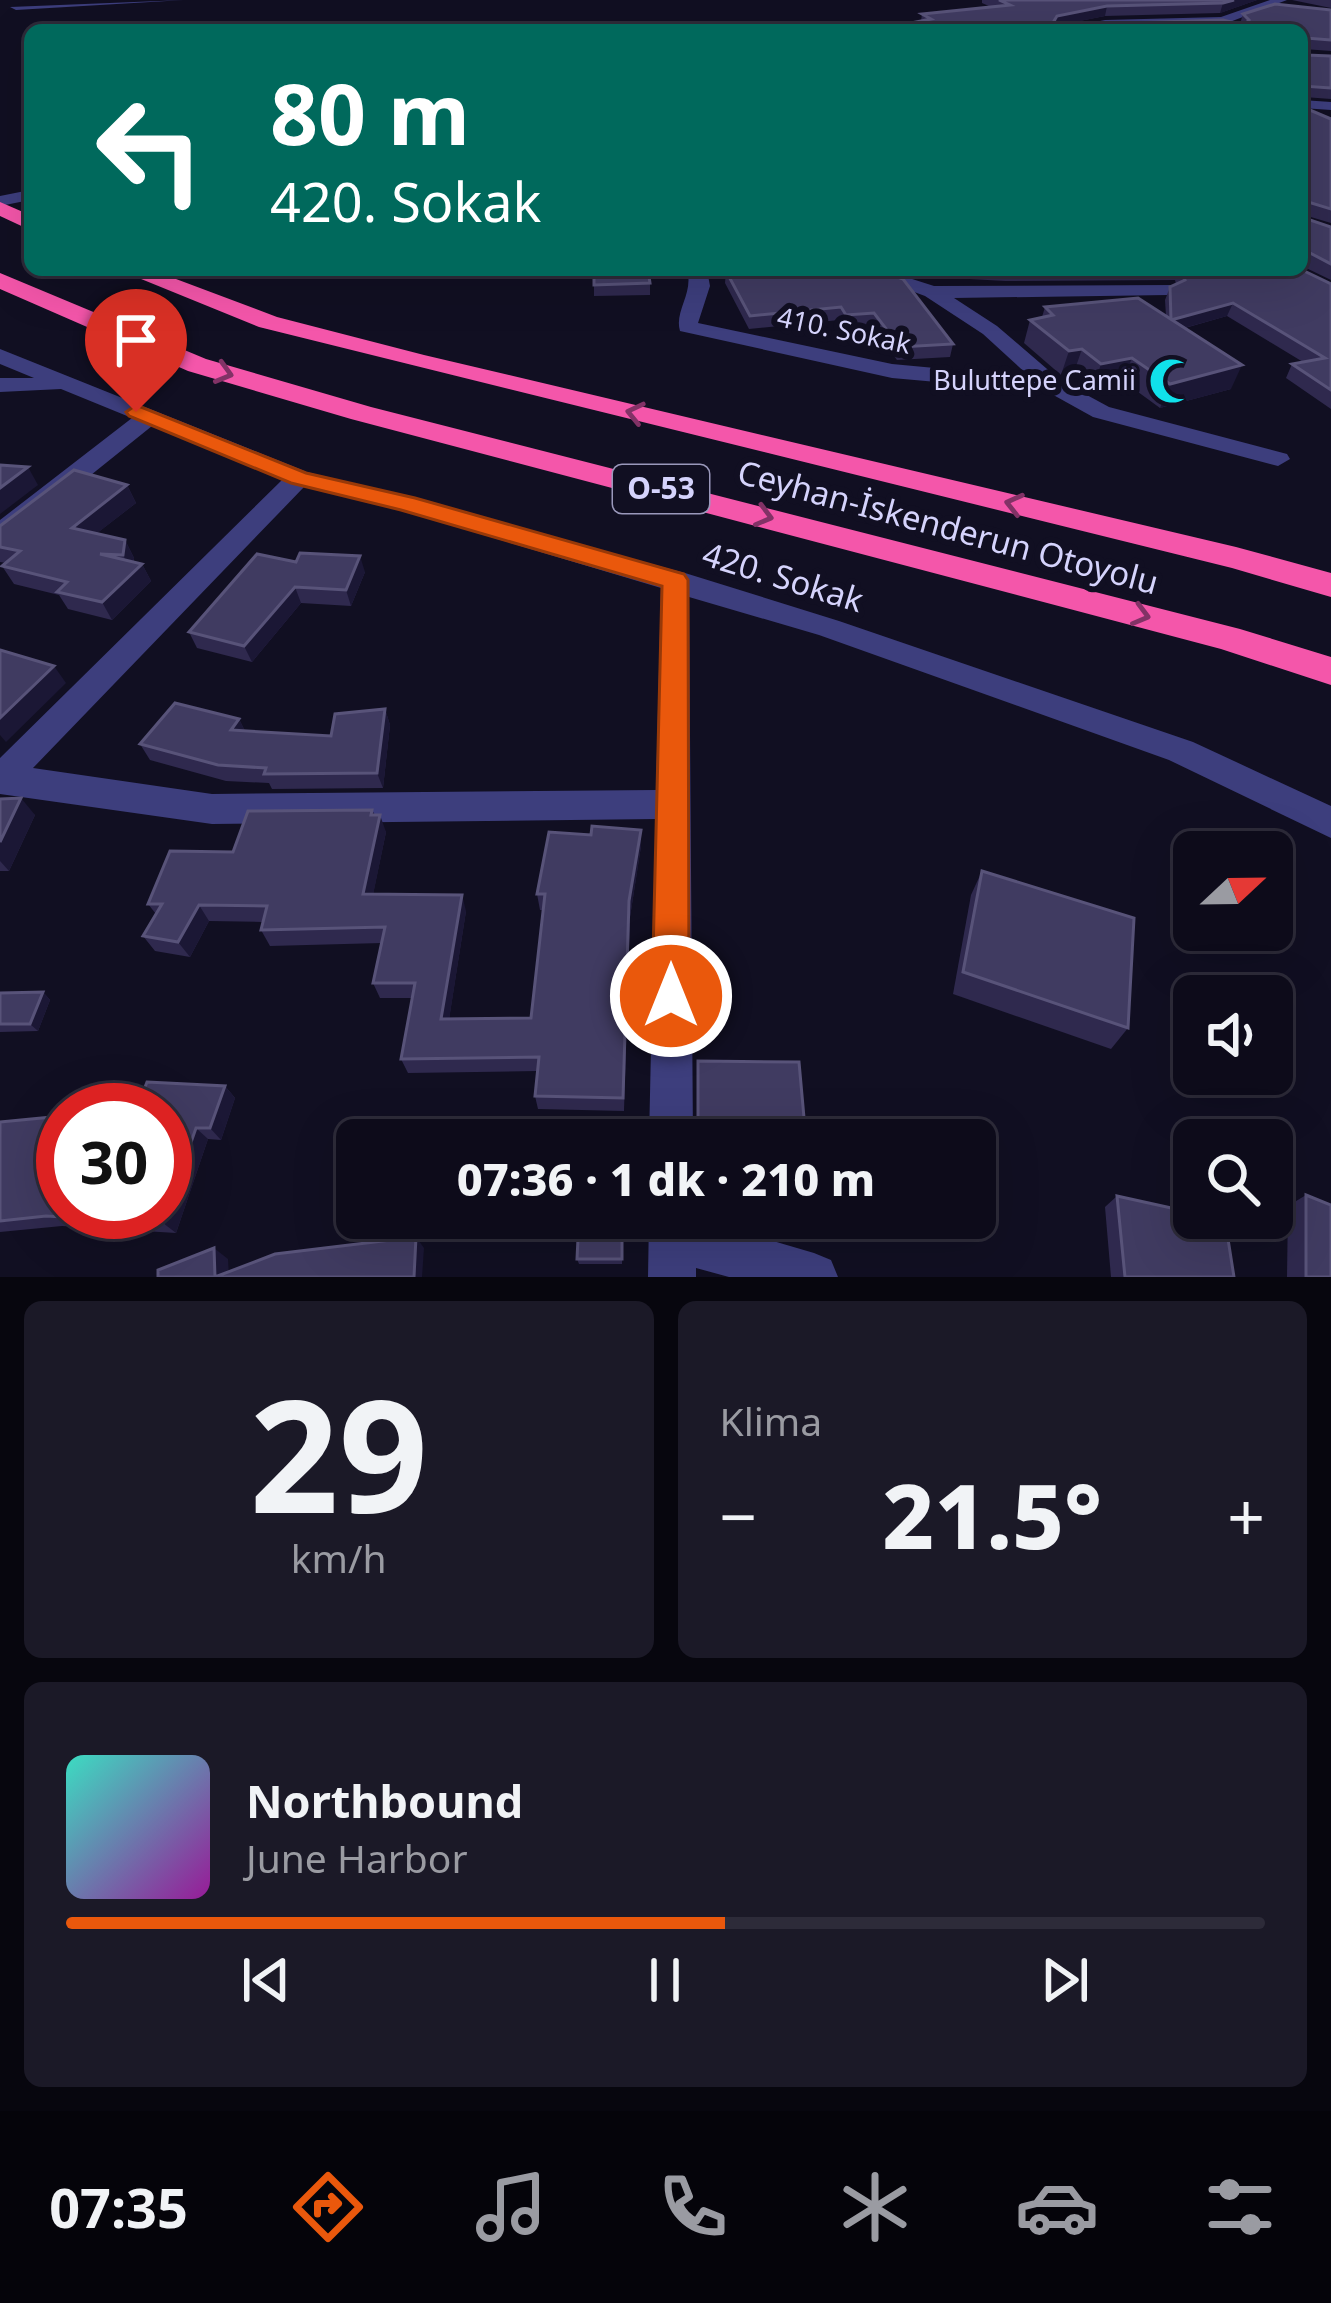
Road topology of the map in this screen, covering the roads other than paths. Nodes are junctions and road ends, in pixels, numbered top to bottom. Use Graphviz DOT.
graph roads {
  1 [pos="178,0"];
  2 [pos="1280,4"];
  3 [pos="18,8"];
  4 [pos="1222,21"];
  5 [pos="1169,24"];
  6 [pos="1226,24"];
  7 [pos="147,276"];
  8 [pos="700,276"];
  9 [pos="883,276"];
  10 [pos="0,280"];
  11 [pos="1168,289"];
  12 [pos="932,292"];
  13 [pos="0,356"];
  14 [pos="70,384"];
  15 [pos="0,385"];
  16 [pos="1053,386"];
  17 [pos="150,416"];
  18 [pos="1278,458"];
  19 [pos="299,478"];
  20 [pos="3,529"];
  21 [pos="675,580"];
  22 [pos="1331,585"];
  23 [pos="1331,671"];
  24 [pos="1,778"];
  25 [pos="670,804"];
  26 [pos="1331,823"];
  27 [pos="671,1119"];
  28 [pos="672,1244"];
  29 [pos="814,1277"];
  1 -- 3 [label="street"];
  2 -- 4 [label="street"];
  4 -- 5 [label="street"];
  4 -- 6 [label="street"];
  22 -- 7 [label="highway, Ceyhan-İskenderun Otoyolu / O-53, one-way"];
  8 -- 16 [label="street, 410. Sokak"];
  9 -- 12 [label="street"];
  10 -- 23 [label="highway, Ceyhan-İskenderun Otoyolu / O-53, one-way"];
  11 -- 12 [label="street"];
  12 -- 16 [label="street"];
  13 -- 14 [label="street, 420. Sokak"];
  14 -- 15 [label="street"];
  14 -- 17 [label="street, 420. Sokak"];
  16 -- 18 [label="street"];
  17 -- 19 [label="street, 420. Sokak"];
  17 -- 20 [label="street"];
  19 -- 21 [label="street, 420. Sokak"];
  19 -- 24 [label="street"];
  21 -- 25 [label="street"];
  21 -- 26 [label="street, 420. Sokak"];
  24 -- 25 [label="street"];
  25 -- 27 [label="street"];
  28 -- 29 [label="street"];
}
